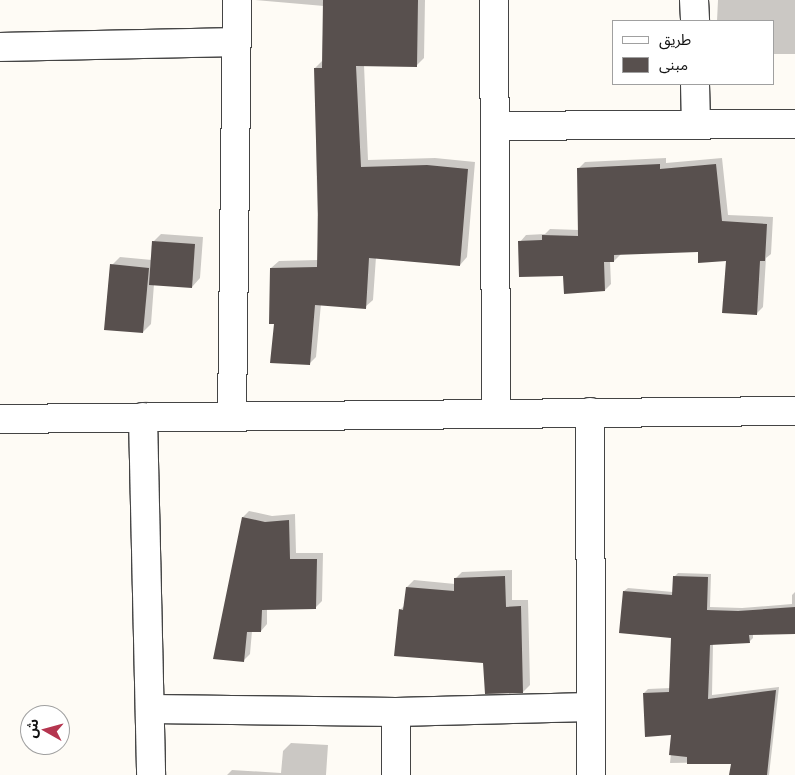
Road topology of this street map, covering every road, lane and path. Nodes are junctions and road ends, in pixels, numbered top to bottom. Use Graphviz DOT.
graph roads {
  1 [pos="237,0"];
  2 [pos="494,0"];
  3 [pos="694,0"];
  4 [pos="695,20"];
  5 [pos="237,42"];
  6 [pos="0,47"];
  7 [pos="695,85"];
  8 [pos="795,124"];
  9 [pos="696,125"];
  10 [pos="495,126"];
  11 [pos="795,411"];
  12 [pos="590,412"];
  13 [pos="496,414"];
  14 [pos="232,416"];
  15 [pos="143,417"];
  16 [pos="0,419"];
  17 [pos="590,708"];
  18 [pos="150,709"];
  19 [pos="396,712"];
  20 [pos="151,775"];
  21 [pos="396,775"];
  22 [pos="591,775"];
  1 -- 5 [label="street"];
  2 -- 10 [label="street"];
  3 -- 4 [label="street"];
  5 -- 6 [label="street"];
  5 -- 14 [label="street"];
  7 -- 9 [label="street"];
  8 -- 9 [label="street"];
  9 -- 10 [label="street"];
  10 -- 13 [label="street"];
  11 -- 12 [label="street"];
  12 -- 13 [label="street"];
  12 -- 17 [label="street"];
  13 -- 14 [label="street"];
  14 -- 15 [label="street"];
  15 -- 16 [label="street"];
  15 -- 18 [label="street"];
  17 -- 19 [label="street"];
  17 -- 22 [label="street"];
  18 -- 19 [label="street"];
  18 -- 20 [label="street"];
  19 -- 21 [label="street"];
}
